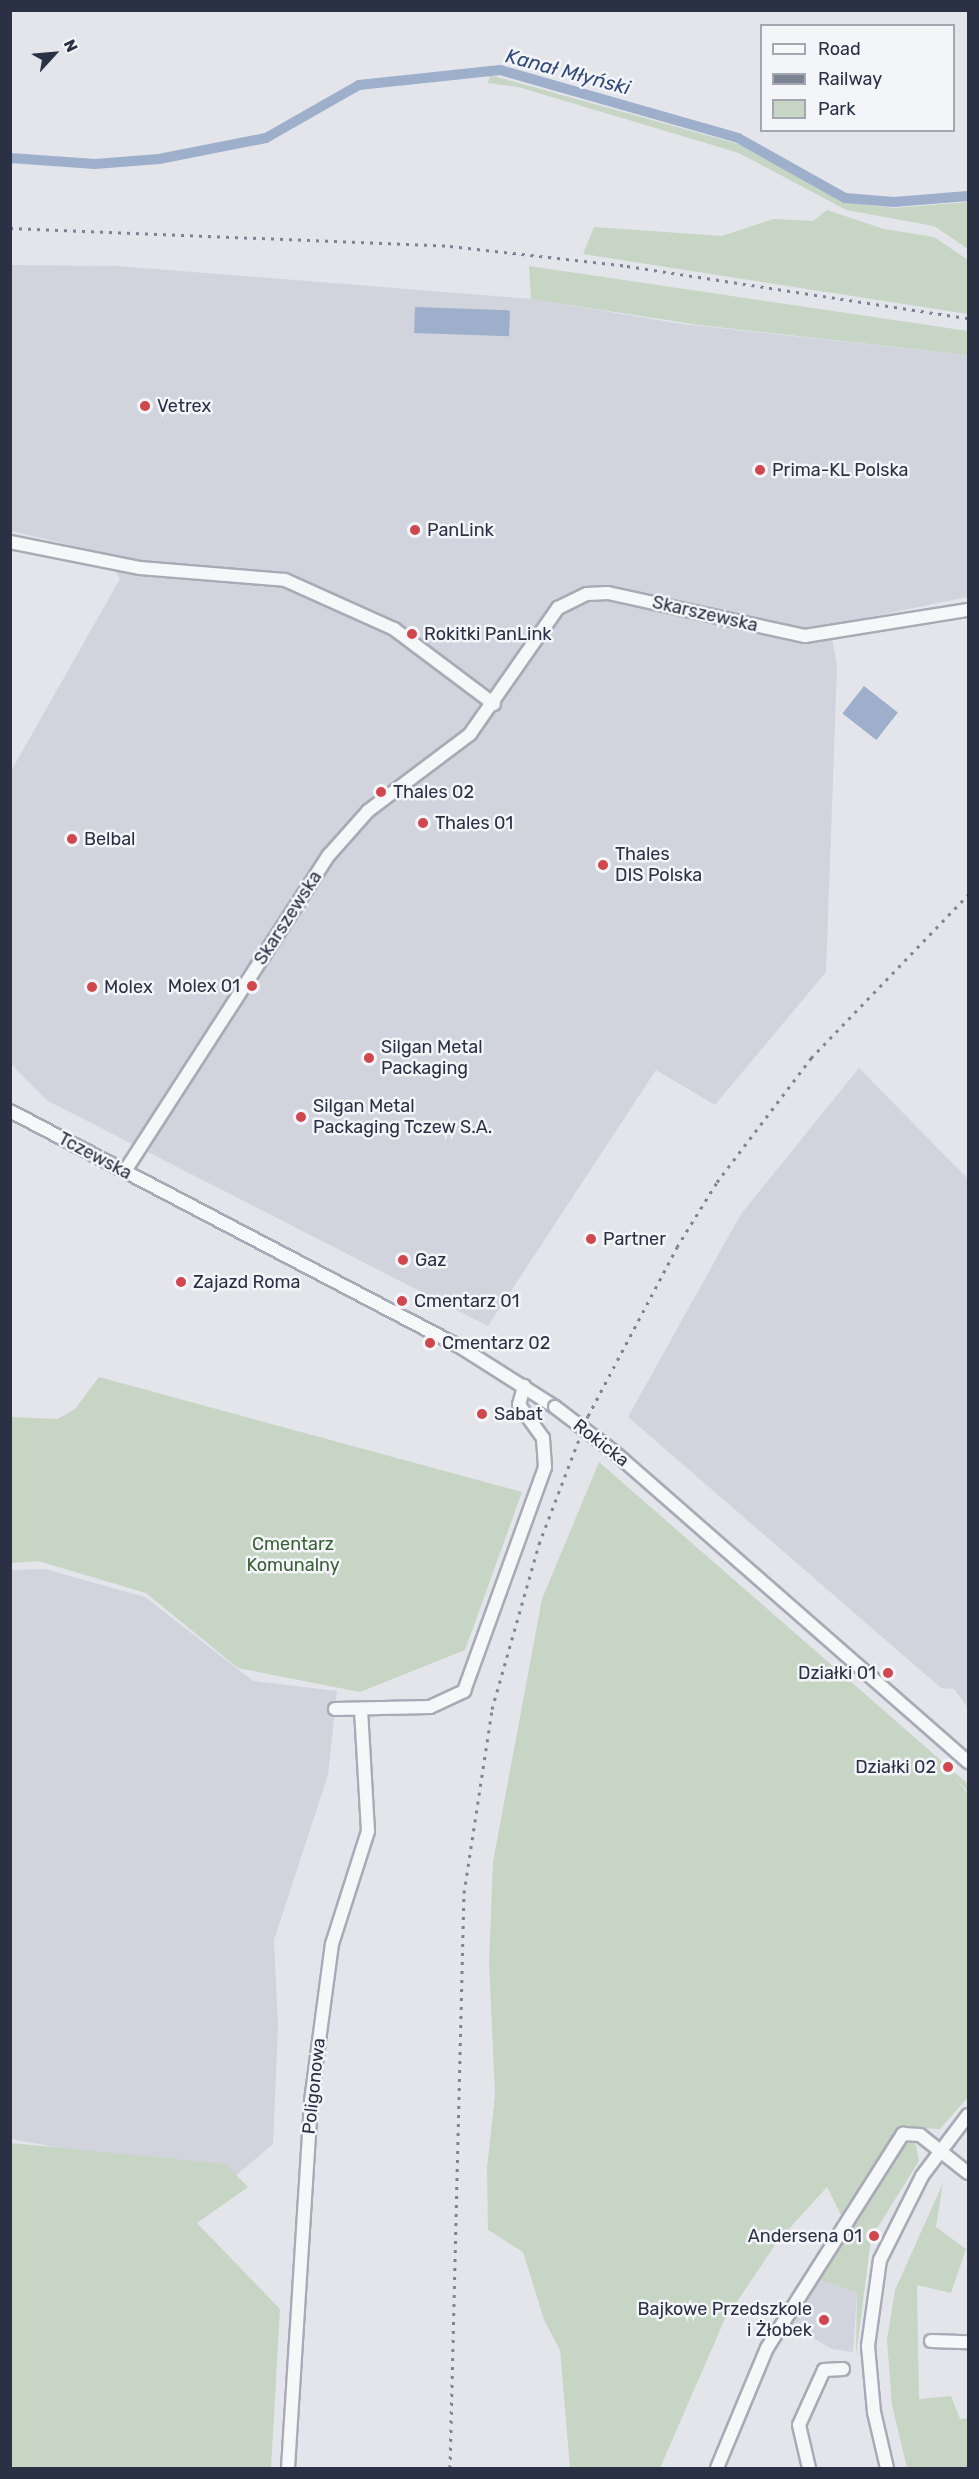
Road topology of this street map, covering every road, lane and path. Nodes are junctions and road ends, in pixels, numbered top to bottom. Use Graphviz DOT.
graph roads {
  1 [pos="10,542"];
  2 [pos="969,610"];
  3 [pos="494,704"];
  4 [pos="10,1111"];
  5 [pos="125,1172"];
  6 [pos="179,1200"];
  7 [pos="524,1386"];
  8 [pos="335,1708"];
  9 [pos="360,1710"];
  10 [pos="969,1762"];
  11 [pos="969,2115"];
  12 [pos="941,2151"];
  13 [pos="969,2173"];
  14 [pos="931,2342"];
  15 [pos="969,2342"];
  16 [pos="843,2369"];
  17 [pos="288,2469"];
  18 [pos="717,2469"];
  19 [pos="809,2469"];
  20 [pos="887,2469"];
  1 -- 3 [label="street"];
  2 -- 3 [label="street, Skarszewska"];
  3 -- 5 [label="street, Skarszewska"];
  4 -- 5 [label="street, Tczewska"];
  5 -- 6 [label="street, Tczewska"];
  6 -- 7 [label="street, Rokicka"];
  7 -- 9 [label="street"];
  7 -- 10 [label="street, Rokicka, bridge"];
  8 -- 9 [label="street"];
  9 -- 17 [label="street, Poligonowa"];
  11 -- 12 [label="street"];
  12 -- 13 [label="street"];
  12 -- 18 [label="street"];
  12 -- 20 [label="street"];
  14 -- 15 [label="street"];
  16 -- 19 [label="street"];
}
